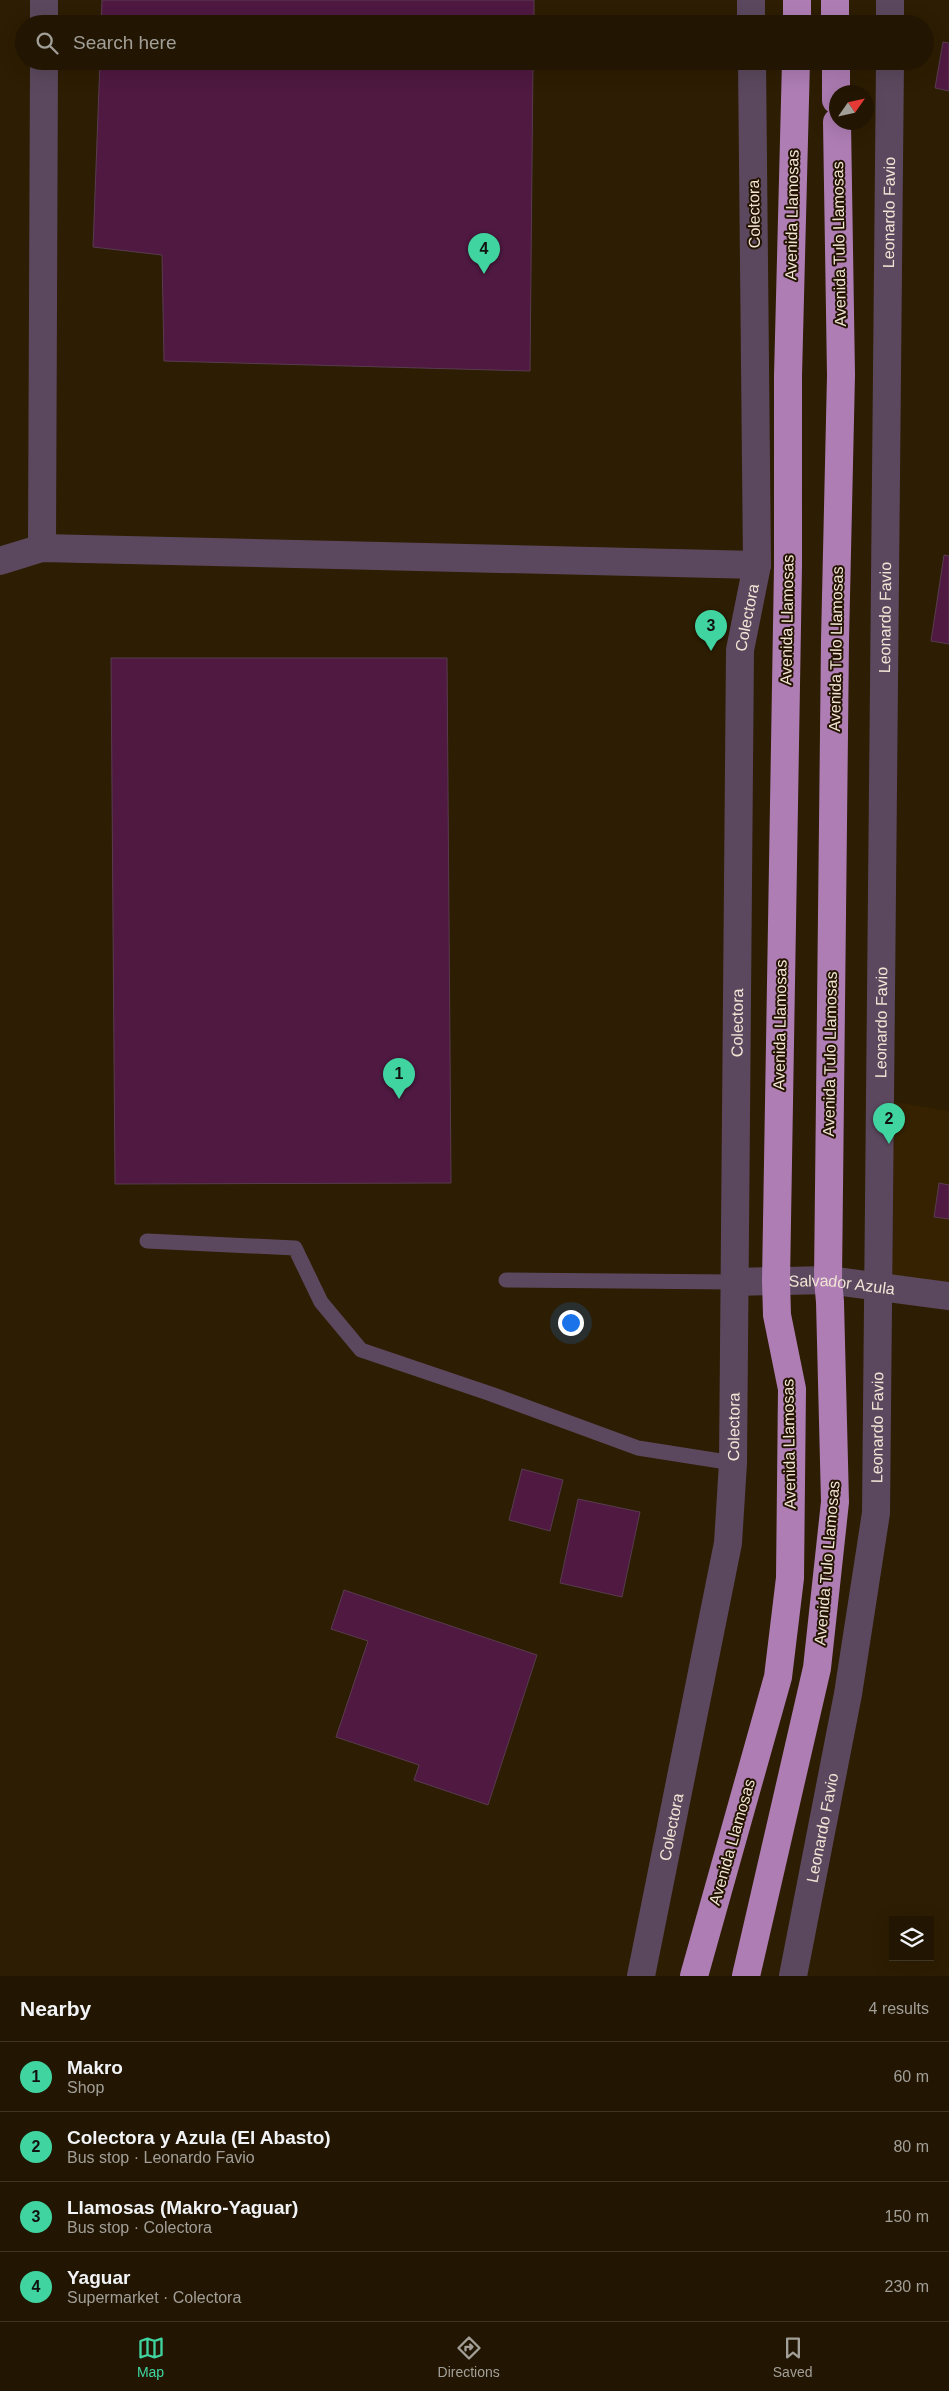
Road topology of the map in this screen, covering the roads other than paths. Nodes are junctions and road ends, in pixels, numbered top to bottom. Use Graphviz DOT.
graph roads {
  1 [pos="44,0"];
  2 [pos="751,0"];
  3 [pos="797,0"];
  4 [pos="835,0"];
  5 [pos="890,0"];
  6 [pos="44,15"];
  7 [pos="751,15"];
  8 [pos="797,15"];
  9 [pos="835,15"];
  10 [pos="890,15"];
  11 [pos="44,70"];
  12 [pos="752,70"];
  13 [pos="796,70"];
  14 [pos="836,70"];
  15 [pos="890,70"];
  16 [pos="836,85"];
  17 [pos="837,130"];
  18 [pos="42,548"];
  19 [pos="0,562"];
  20 [pos="756,565"];
  21 [pos="148,1242"];
  22 [pos="506,1280"];
  23 [pos="828,1280"];
  24 [pos="776,1281"];
  25 [pos="733,1282"];
  26 [pos="876,1286"];
  27 [pos="949,1296"];
  28 [pos="733,1462"];
  29 [pos="641,1976"];
  30 [pos="694,1976"];
  31 [pos="746,1976"];
  32 [pos="793,1976"];
  1 -- 6 [label="street"];
  2 -- 7 [label="street"];
  3 -- 8 [label="highway"];
  4 -- 9 [label="highway"];
  5 -- 10 [label="street"];
  11 -- 18 [label="street"];
  12 -- 20 [label="street, Colectora"];
  13 -- 24 [label="highway, Avenida Llamosas"];
  14 -- 16 [label="highway"];
  15 -- 26 [label="street, Leonardo Favio"];
  17 -- 23 [label="highway, Avenida Tulo Llamosas"];
  18 -- 19 [label="street"];
  18 -- 20 [label="street"];
  20 -- 25 [label="street, Colectora"];
  21 -- 28 [label="lane"];
  22 -- 25 [label="lane"];
  23 -- 24 [label="street, Salvador Azula"];
  23 -- 26 [label="street, Salvador Azula"];
  23 -- 31 [label="highway, Avenida Tulo Llamosas"];
  24 -- 25 [label="street, Salvador Azula"];
  24 -- 30 [label="highway, Avenida Llamosas"];
  25 -- 28 [label="street, Colectora"];
  26 -- 27 [label="street, Salvador Azula"];
  26 -- 32 [label="street, Leonardo Favio"];
  28 -- 29 [label="street, Colectora"];
}
